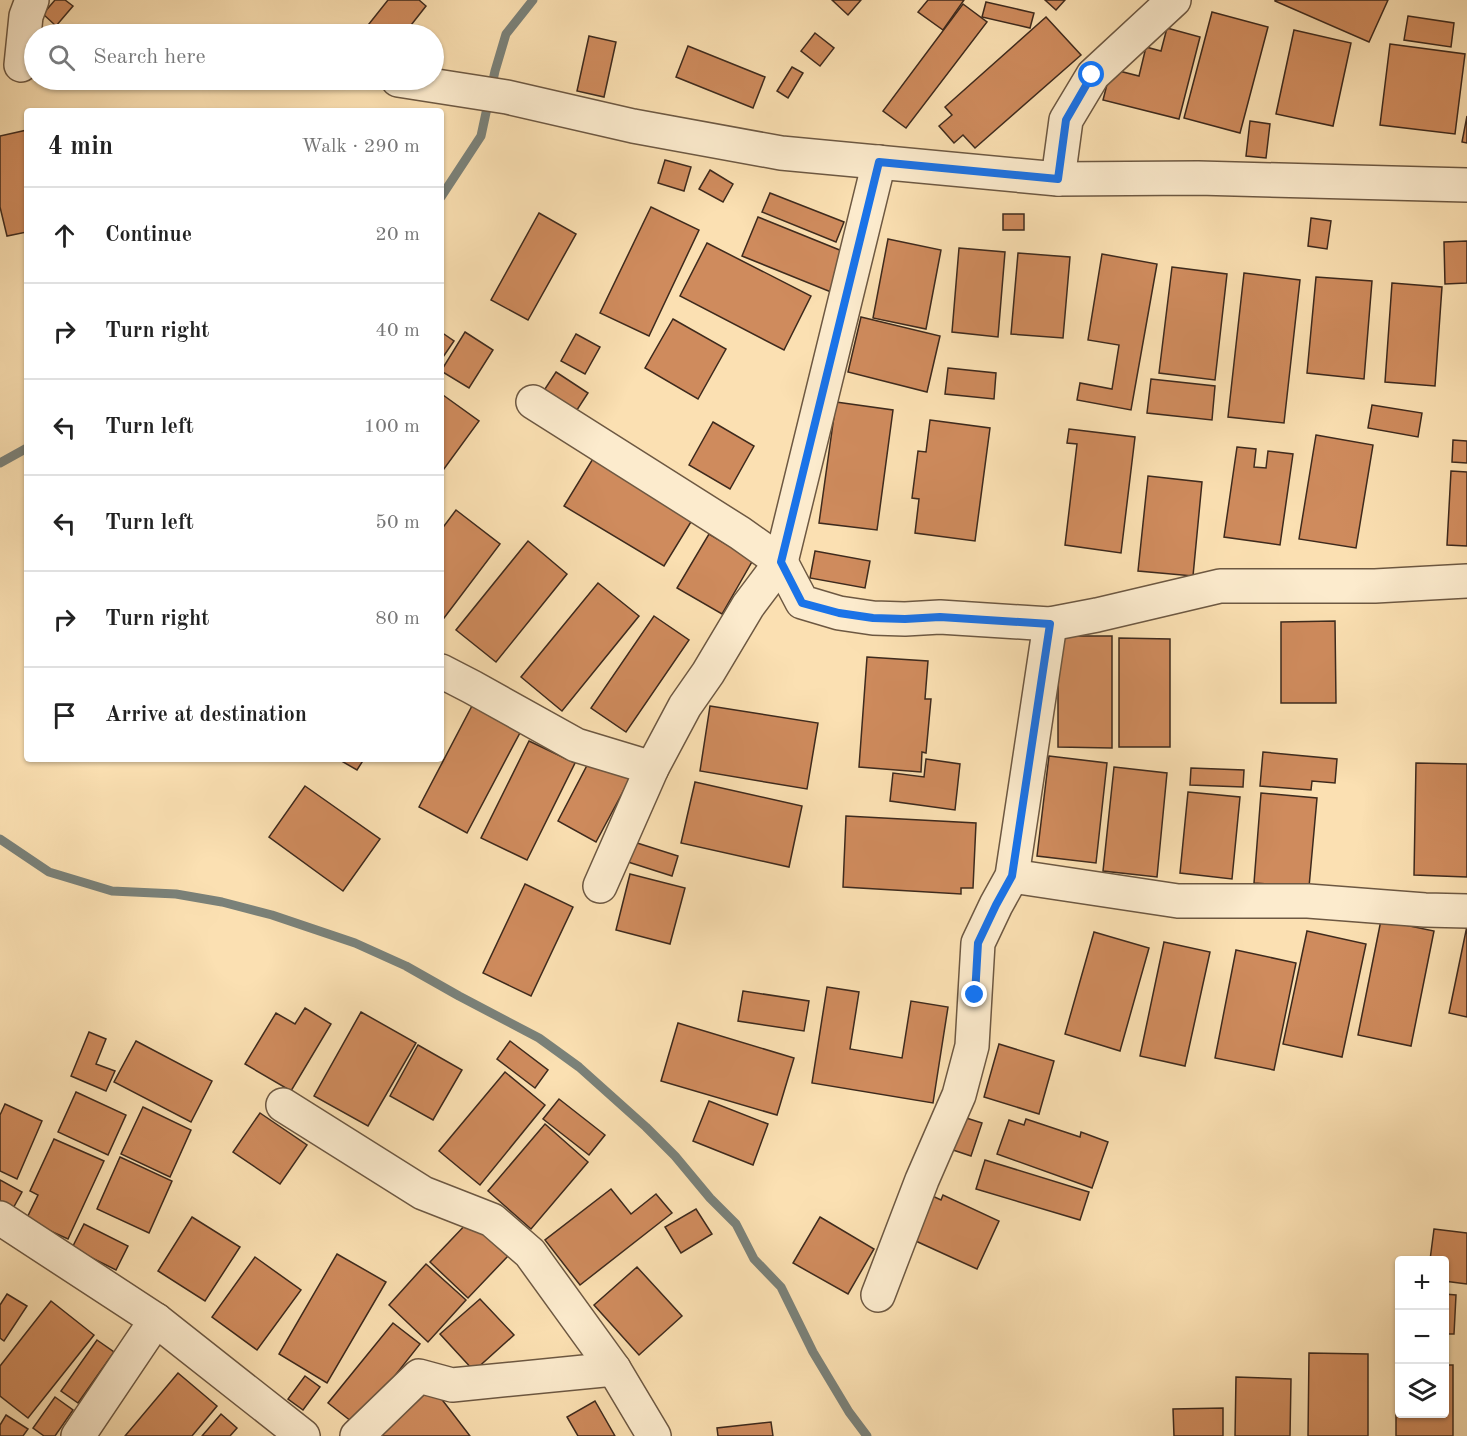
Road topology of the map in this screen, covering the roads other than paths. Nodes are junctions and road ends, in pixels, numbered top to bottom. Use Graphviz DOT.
graph roads {
  1 [pos="32,0"];
  2 [pos="1174,0"];
  3 [pos="25,24"];
  4 [pos="24,28"];
  5 [pos="18,64"];
  6 [pos="444,87"];
  7 [pos="879,162"];
  8 [pos="1058,179"];
  9 [pos="1467,185"];
  10 [pos="533,402"];
  11 [pos="781,562"];
  12 [pos="1467,581"];
  13 [pos="1050,624"];
  14 [pos="444,673"];
  15 [pos="652,768"];
  16 [pos="1012,876"];
  17 [pos="600,886"];
  18 [pos="1467,911"];
  19 [pos="283,1106"];
  20 [pos="0,1218"];
  21 [pos="878,1296"];
  22 [pos="156,1320"];
  23 [pos="614,1369"];
  24 [pos="78,1436"];
  25 [pos="303,1436"];
  26 [pos="357,1436"];
  27 [pos="654,1436"];
  1 -- 3 [label="street"];
  2 -- 8 [label="street"];
  4 -- 5 [label="street"];
  6 -- 7 [label="street"];
  7 -- 8 [label="street"];
  7 -- 11 [label="street"];
  8 -- 9 [label="street"];
  10 -- 11 [label="street"];
  11 -- 13 [label="street"];
  11 -- 15 [label="street"];
  12 -- 13 [label="street"];
  13 -- 16 [label="street"];
  14 -- 15 [label="street"];
  15 -- 17 [label="street"];
  16 -- 18 [label="street"];
  16 -- 21 [label="street"];
  19 -- 23 [label="street"];
  20 -- 22 [label="street"];
  22 -- 24 [label="street"];
  22 -- 25 [label="street"];
  23 -- 26 [label="street"];
  23 -- 27 [label="street"];
}
